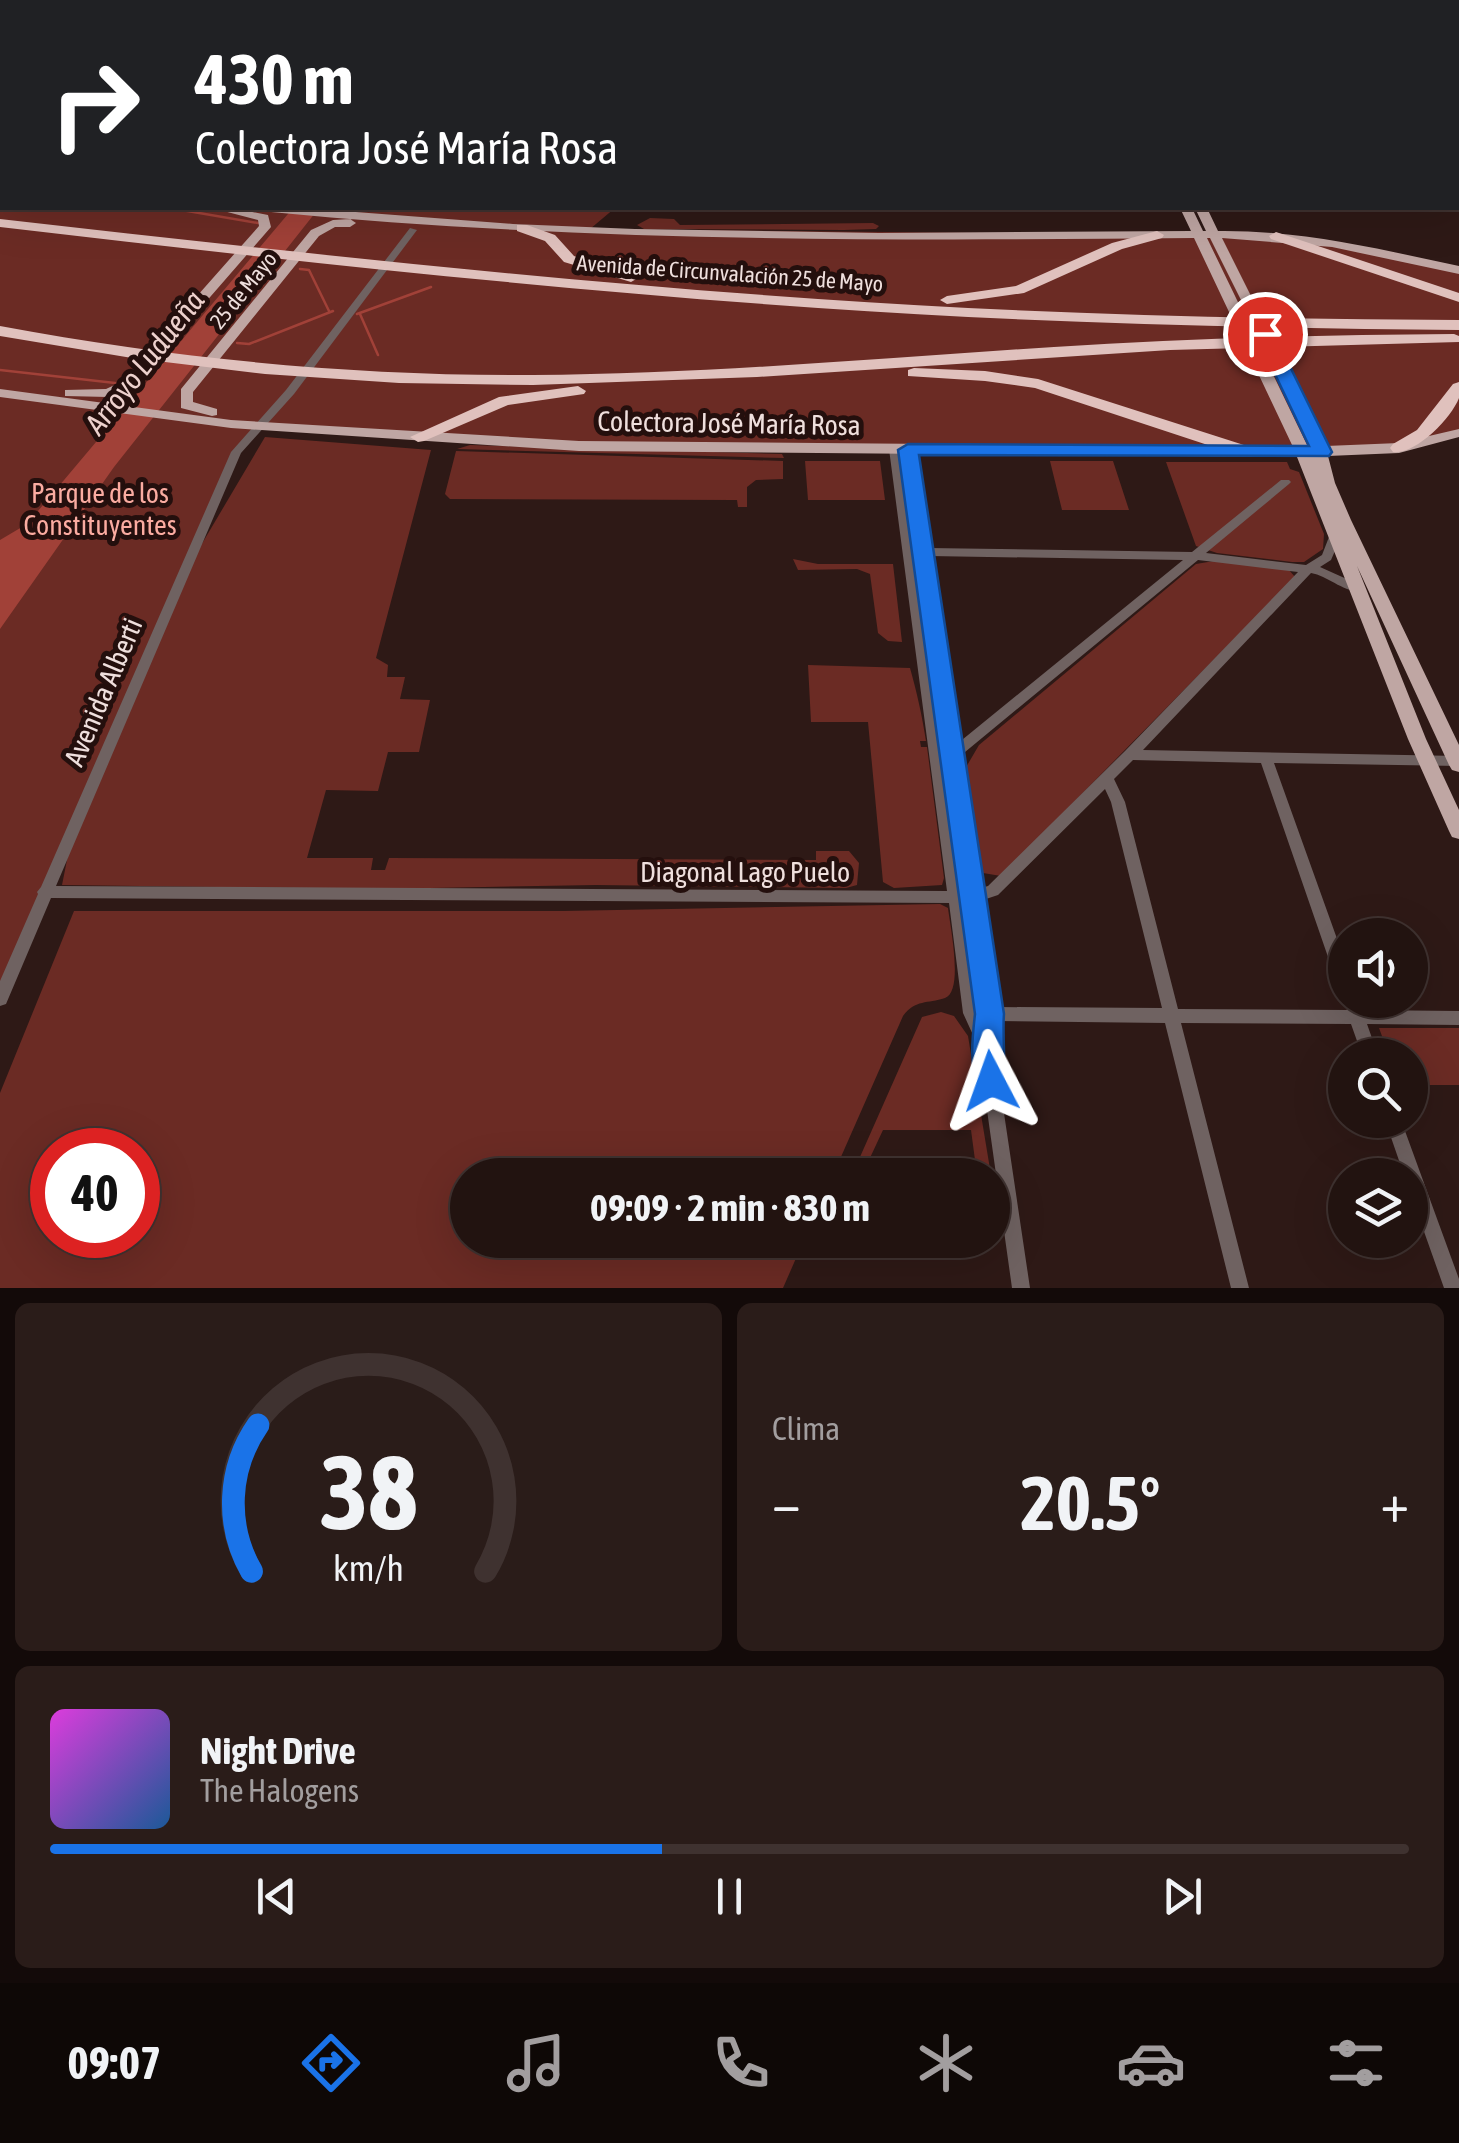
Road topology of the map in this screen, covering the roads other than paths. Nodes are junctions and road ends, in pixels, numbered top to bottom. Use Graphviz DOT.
graph roads {
  1 [pos="227,210"];
  2 [pos="293,210"];
  3 [pos="1187,210"];
  4 [pos="1202,210"];
  5 [pos="0,223"];
  6 [pos="419,226"];
  7 [pos="522,228"];
  8 [pos="1199,234"];
  9 [pos="1214,234"];
  10 [pos="1157,235"];
  11 [pos="1276,236"];
  12 [pos="1459,270"];
  13 [pos="726,297"];
  14 [pos="1459,298"];
  15 [pos="808,303"];
  16 [pos="1459,326"];
  17 [pos="0,331"];
  18 [pos="1459,339"];
  19 [pos="808,368"];
  20 [pos="702,375"];
  21 [pos="1459,387"];
  22 [pos="0,390"];
  23 [pos="480,409"];
  24 [pos="263,421"];
  25 [pos="1459,433"];
  26 [pos="418,437"];
  27 [pos="457,440"];
  28 [pos="1399,448"];
  29 [pos="901,450"];
  30 [pos="1241,450"];
  31 [pos="1303,452"];
  32 [pos="1322,452"];
  33 [pos="1284,482"];
  34 [pos="1335,537"];
  35 [pos="908,552"];
  36 [pos="923,552"];
  37 [pos="1199,556"];
  38 [pos="1308,569"];
  39 [pos="1356,588"];
  40 [pos="944,755"];
  41 [pos="1130,756"];
  42 [pos="1266,758"];
  43 [pos="1427,761"];
  44 [pos="1459,763"];
  45 [pos="1106,778"];
  46 [pos="1459,831"];
  47 [pos="44,892"];
  48 [pos="964,898"];
  49 [pos="1328,935"];
  50 [pos="0,998"];
  51 [pos="980,1014"];
  52 [pos="1172,1015"];
  53 [pos="1328,1017"];
  54 [pos="1428,1018"];
  55 [pos="1459,1018"];
  56 [pos="1399,1138"];
  57 [pos="1021,1288"];
  58 [pos="1240,1288"];
  59 [pos="1452,1288"];
  1 -- 22 [label="main road, 25 de Mayo"];
  2 -- 6 [label="main road"];
  3 -- 8 [label="main road"];
  4 -- 9 [label="main road"];
  5 -- 13 [label="highway, Avenida de Circunvalación 25 de Mayo"];
  6 -- 7 [label="main road"];
  6 -- 24 [label="street, Avenida Alberti"];
  6 -- 24 [label="main road, 25 de Mayo"];
  7 -- 10 [label="main road"];
  7 -- 13 [label="highway"];
  8 -- 9 [label="main road"];
  8 -- 10 [label="main road"];
  8 -- 31 [label="main road"];
  9 -- 11 [label="main road"];
  9 -- 32 [label="main road"];
  10 -- 15 [label="highway"];
  11 -- 12 [label="main road"];
  11 -- 14 [label="highway"];
  13 -- 15 [label="highway, Avenida de Circunvalación 25 de Mayo"];
  15 -- 16 [label="highway, Avenida de Circunvalación 25 de Mayo"];
  17 -- 20 [label="highway"];
  18 -- 19 [label="highway"];
  19 -- 20 [label="highway"];
  19 -- 30 [label="highway"];
  20 -- 23 [label="highway"];
  21 -- 28 [label="highway"];
  22 -- 24 [label="main road, Colectora José María Rosa"];
  23 -- 26 [label="highway"];
  23 -- 27 [label="highway"];
  24 -- 26 [label="main road, Colectora José María Rosa"];
  24 -- 47 [label="street, Avenida Alberti"];
  25 -- 28 [label="main road, Colectora José María Rosa"];
  26 -- 27 [label="main road, Colectora José María Rosa"];
  27 -- 29 [label="main road, Colectora José María Rosa"];
  28 -- 32 [label="main road, Colectora José María Rosa"];
  29 -- 30 [label="main road, Colectora José María Rosa"];
  29 -- 35 [label="street"];
  29 -- 36 [label="street"];
  30 -- 31 [label="main road, Colectora José María Rosa"];
  31 -- 32 [label="main road, Colectora José María Rosa"];
  31 -- 34 [label="main road"];
  32 -- 44 [label="main road"];
  33 -- 37 [label="street"];
  34 -- 38 [label="street"];
  34 -- 39 [label="main road"];
  35 -- 36 [label="street"];
  35 -- 40 [label="street"];
  36 -- 37 [label="street"];
  36 -- 40 [label="street"];
  37 -- 38 [label="street"];
  37 -- 40 [label="street"];
  38 -- 39 [label="street"];
  38 -- 41 [label="street"];
  39 -- 43 [label="main road"];
  40 -- 48 [label="street"];
  41 -- 42 [label="street"];
  41 -- 45 [label="street"];
  42 -- 43 [label="street"];
  42 -- 49 [label="street"];
  43 -- 44 [label="street"];
  43 -- 46 [label="main road"];
  45 -- 48 [label="street"];
  45 -- 52 [label="street"];
  47 -- 48 [label="street, Diagonal Lago Puelo"];
  47 -- 50 [label="street, Avenida Alberti"];
  48 -- 51 [label="street"];
  51 -- 52 [label="street"];
  51 -- 57 [label="street"];
  52 -- 53 [label="street"];
  52 -- 58 [label="street"];
  54 -- 55 [label="street"];
  56 -- 59 [label="street"];
}
